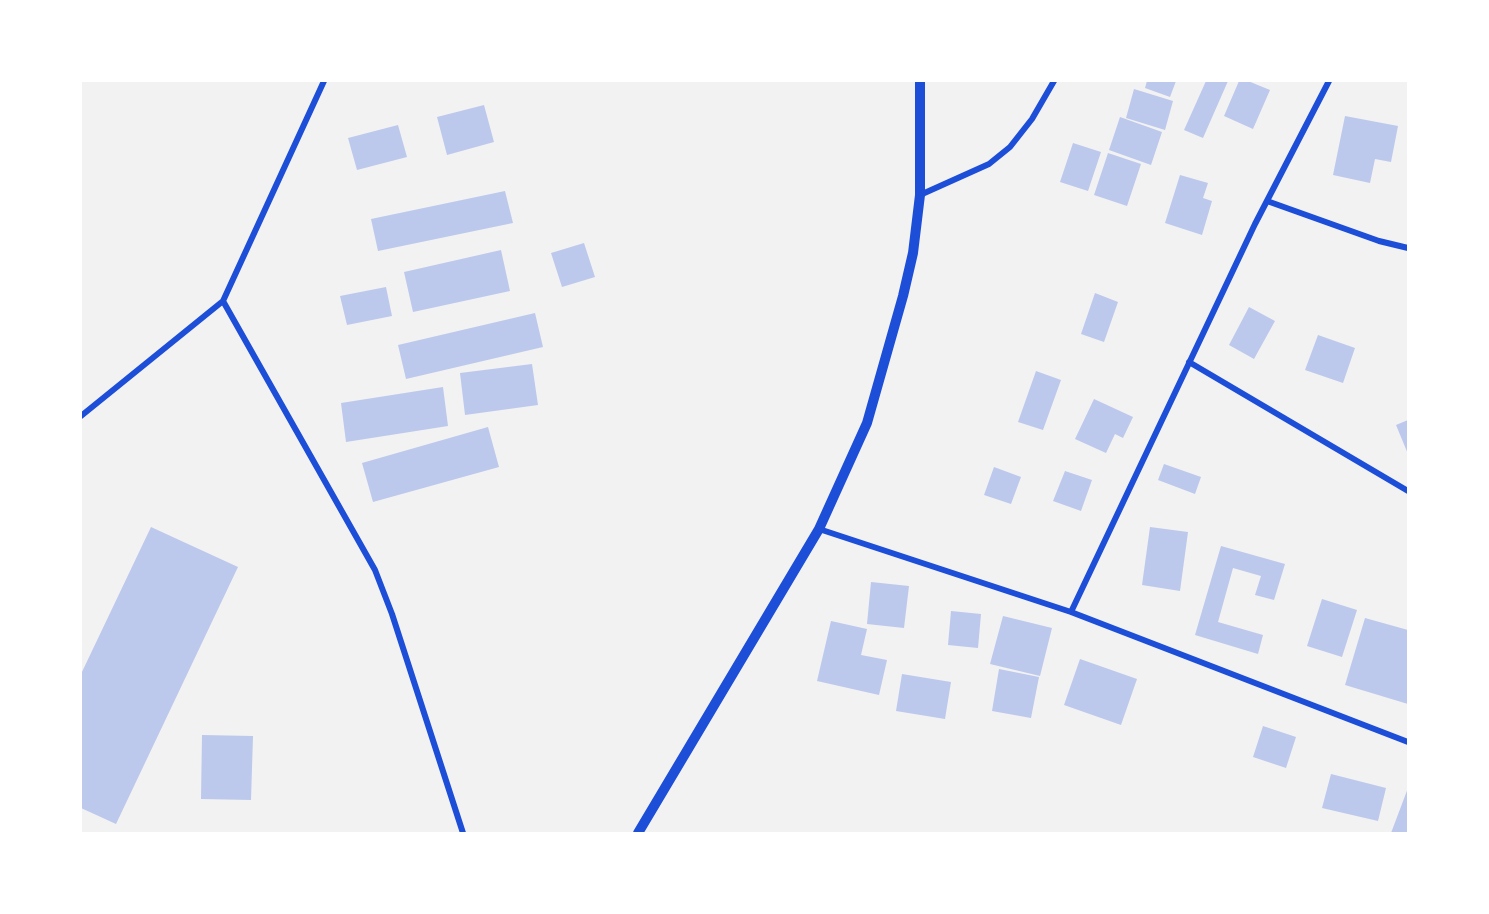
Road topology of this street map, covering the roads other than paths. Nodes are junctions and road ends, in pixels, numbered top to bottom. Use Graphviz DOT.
graph roads {
  1 [pos="324,81"];
  2 [pos="920,81"];
  3 [pos="1054,81"];
  4 [pos="1329,81"];
  5 [pos="920,195"];
  6 [pos="1267,201"];
  7 [pos="1408,248"];
  8 [pos="223,302"];
  9 [pos="1189,362"];
  10 [pos="81,416"];
  11 [pos="1408,491"];
  12 [pos="819,529"];
  13 [pos="1071,612"];
  14 [pos="1408,742"];
  15 [pos="463,833"];
  16 [pos="638,833"];
  1 -- 8 [label="street"];
  2 -- 5 [label="street"];
  3 -- 5 [label="street"];
  4 -- 6 [label="street"];
  5 -- 12 [label="street"];
  6 -- 7 [label="street"];
  6 -- 9 [label="street"];
  8 -- 10 [label="street"];
  8 -- 15 [label="street"];
  9 -- 11 [label="street"];
  9 -- 13 [label="street"];
  12 -- 13 [label="street"];
  12 -- 16 [label="street"];
  13 -- 14 [label="street"];
}
